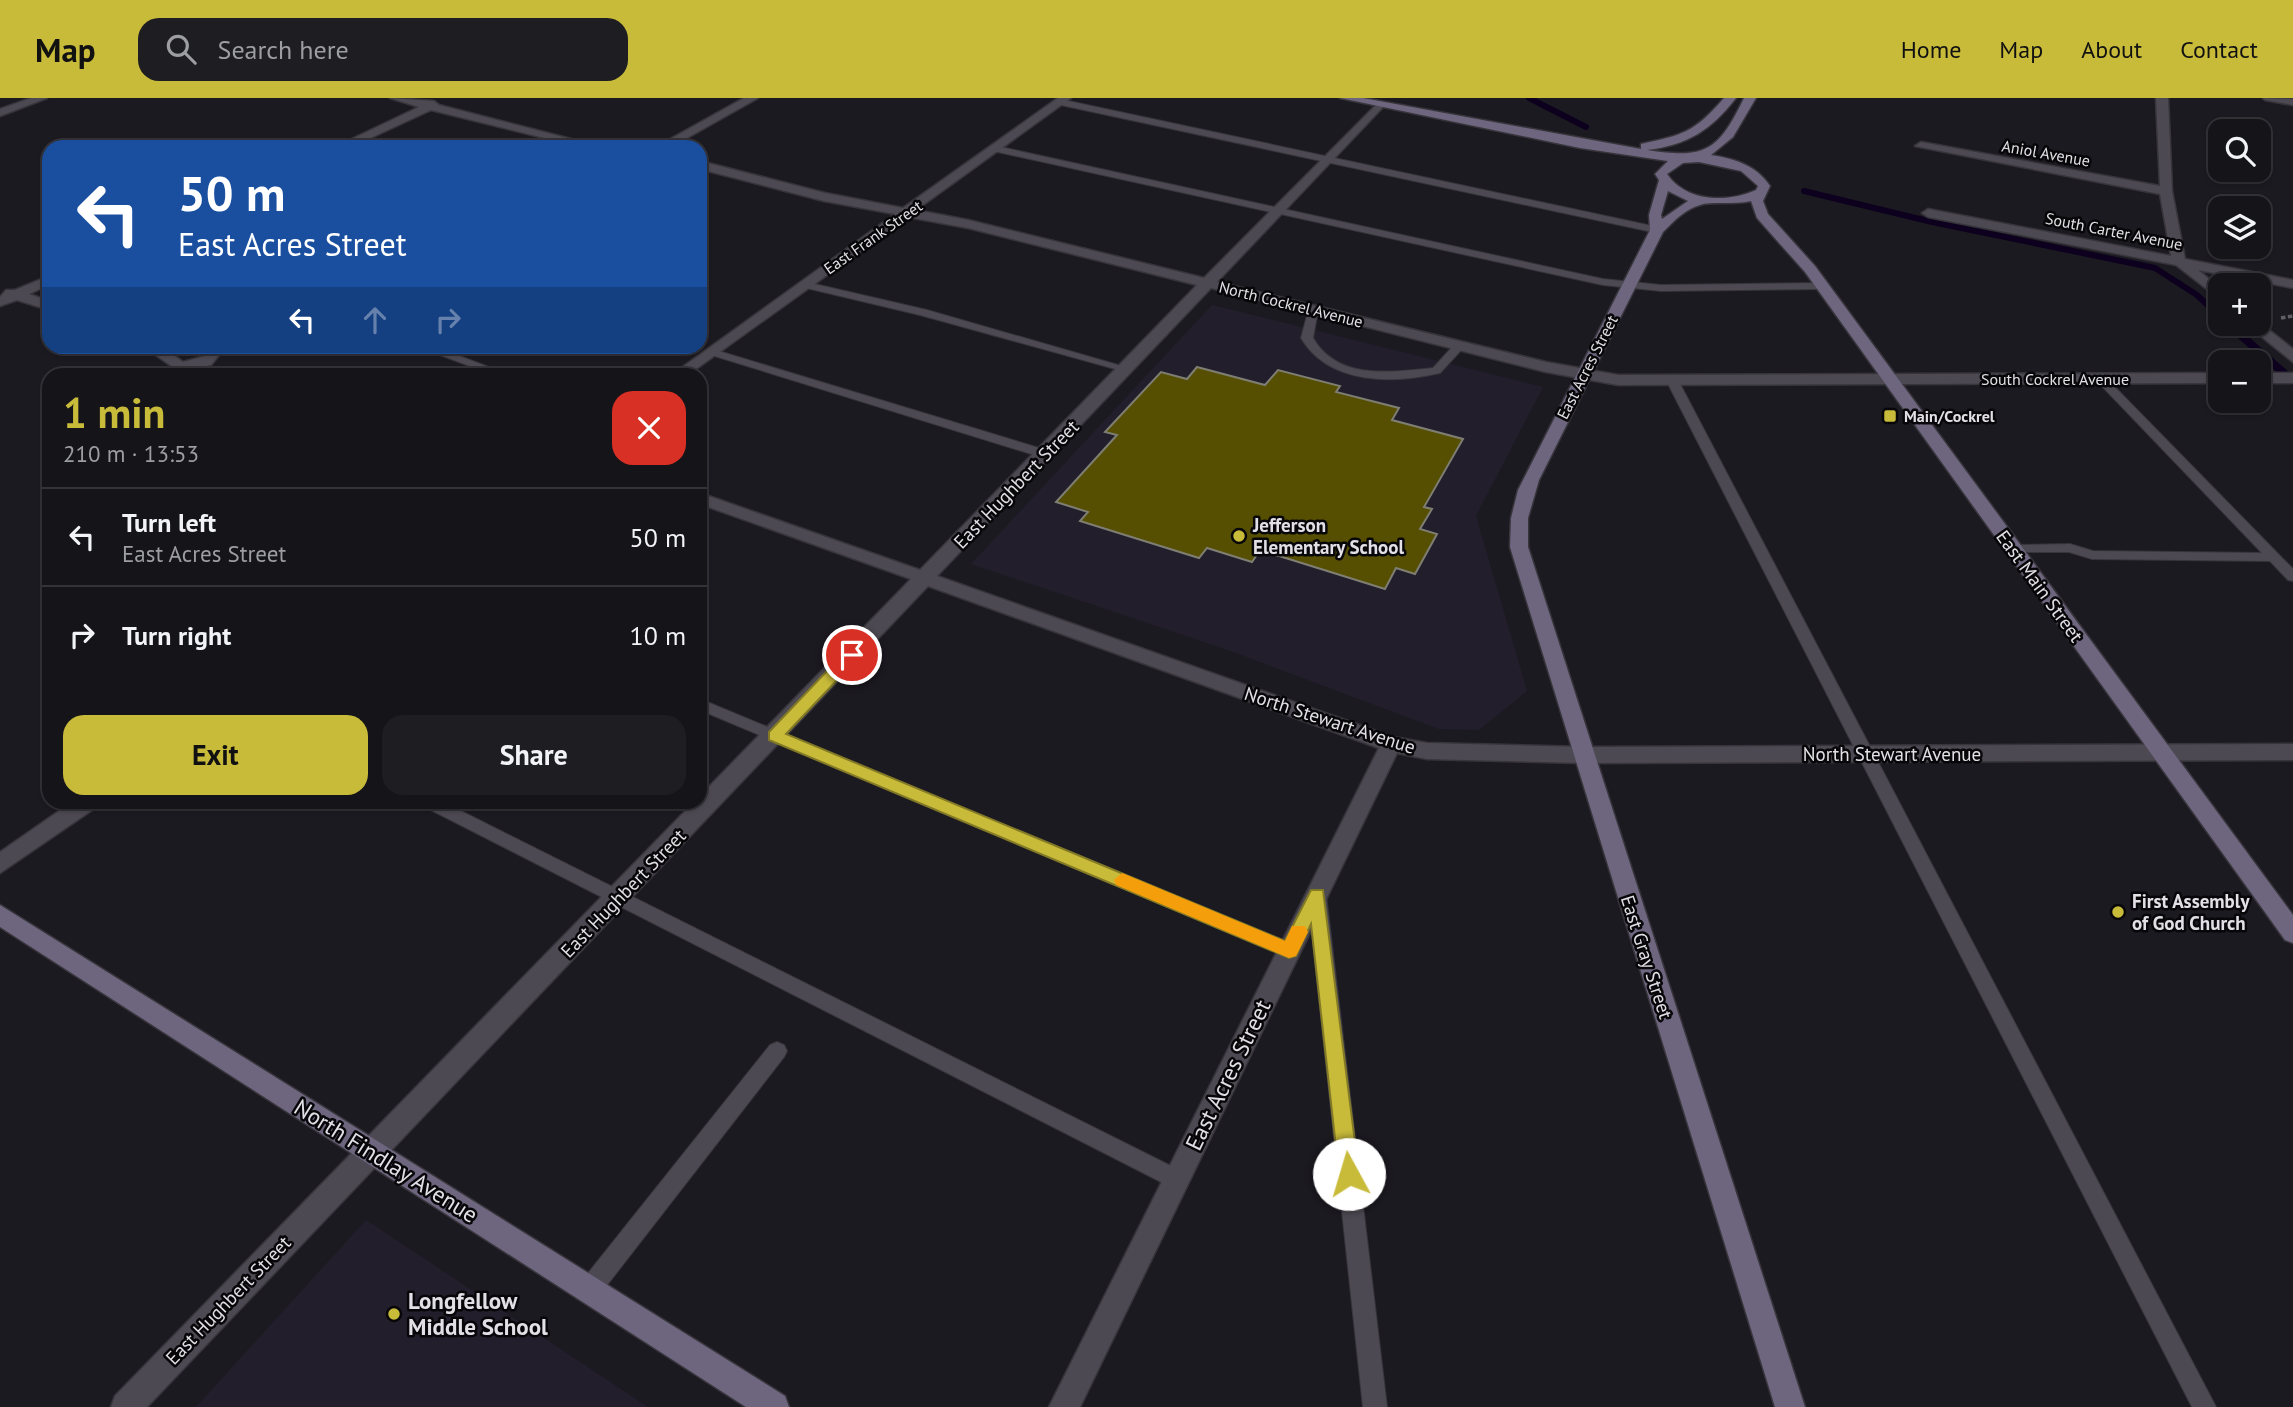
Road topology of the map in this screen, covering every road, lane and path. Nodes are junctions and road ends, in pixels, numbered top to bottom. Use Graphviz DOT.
graph roads {
  1 [pos="41,98"];
  2 [pos="396,98"];
  3 [pos="450,98"];
  4 [pos="752,98"];
  5 [pos="1346,98"];
  6 [pos="1730,98"];
  7 [pos="1750,98"];
  8 [pos="2162,98"];
  9 [pos="2269,98"];
  10 [pos="1062,100"];
  11 [pos="2293,102"];
  12 [pos="1379,105"];
  13 [pos="429,107"];
  14 [pos="0,113"];
  15 [pos="1737,125"];
  16 [pos="356,140"];
  17 [pos="567,140"];
  18 [pos="675,140"];
  19 [pos="1580,144"];
  20 [pos="1921,146"];
  21 [pos="1608,148"];
  22 [pos="996,149"];
  23 [pos="1328,159"];
  24 [pos="1691,159"];
  25 [pos="707,166"];
  26 [pos="1745,168"];
  27 [pos="1663,178"];
  28 [pos="2166,191"];
  29 [pos="1762,192"];
  30 [pos="1707,200"];
  31 [pos="1278,211"];
  32 [pos="909,212"];
  33 [pos="1928,213"];
  34 [pos="1657,230"];
  35 [pos="1785,242"];
  36 [pos="2179,261"];
  37 [pos="42,283"];
  38 [pos="1208,284"];
  39 [pos="1629,284"];
  40 [pos="2293,284"];
  41 [pos="806,285"];
  42 [pos="2208,285"];
  43 [pos="1822,286"];
  44 [pos="0,288"];
  45 [pos="16,295"];
  46 [pos="0,302"];
  47 [pos="42,304"];
  48 [pos="1313,310"];
  49 [pos="2268,336"];
  50 [pos="1459,346"];
  51 [pos="712,352"];
  52 [pos="161,354"];
  53 [pos="213,354"];
  54 [pos="444,354"];
  55 [pos="2293,357"];
  56 [pos="484,368"];
  57 [pos="689,368"];
  58 [pos="1126,369"];
  59 [pos="1583,374"];
  60 [pos="2271,378"];
  61 [pos="2293,378"];
  62 [pos="1889,379"];
  63 [pos="2101,379"];
  64 [pos="2208,379"];
  65 [pos="1672,380"];
  66 [pos="1045,454"];
  67 [pos="707,501"];
  68 [pos="1520,505"];
  69 [pos="2013,549"];
  70 [pos="2274,557"];
  71 [pos="2293,577"];
  72 [pos="925,579"];
  73 [pos="707,707"];
  74 [pos="774,736"];
  75 [pos="1391,744"];
  76 [pos="2293,752"];
  77 [pos="2161,753"];
  78 [pos="1866,754"];
  79 [pos="1583,755"];
  80 [pos="707,806"];
  81 [pos="77,809"];
  82 [pos="443,809"];
  83 [pos="704,809"];
  84 [pos="0,864"];
  85 [pos="1317,895"];
  86 [pos="618,898"];
  87 [pos="0,915"];
  88 [pos="2293,933"];
  89 [pos="1289,950"];
  90 [pos="777,1051"];
  91 [pos="372,1152"];
  92 [pos="1176,1179"];
  93 [pos="589,1290"];
  94 [pos="126,1407"];
  95 [pos="774,1407"];
  96 [pos="1064,1407"];
  97 [pos="1375,1407"];
  98 [pos="1790,1407"];
  99 [pos="2204,1407"];
  1 -- 14 [label="street"];
  2 -- 13 [label="street"];
  3 -- 13 [label="street"];
  4 -- 18 [label="street"];
  5 -- 12 [label="street"];
  6 -- 21 [label="street"];
  7 -- 15 [label="street"];
  8 -- 28 [label="street"];
  9 -- 11 [label="street"];
  10 -- 22 [label="street, East Frank Street"];
  10 -- 23 [label="lane"];
  12 -- 19 [label="street"];
  12 -- 23 [label="street, East Hughbert Street"];
  13 -- 16 [label="street"];
  13 -- 17 [label="street"];
  15 -- 24 [label="street"];
  15 -- 26 [label="street"];
  19 -- 21 [label="street"];
  19 -- 27 [label="street, East Main Street"];
  20 -- 28 [label="street, Aniol Avenue"];
  21 -- 24 [label="street"];
  22 -- 31 [label="lane"];
  22 -- 32 [label="street, East Frank Street"];
  23 -- 31 [label="street, East Hughbert Street"];
  23 -- 34 [label="lane"];
  24 -- 26 [label="street"];
  24 -- 27 [label="street"];
  25 -- 32 [label="street, North Cockrel Avenue"];
  26 -- 29 [label="street"];
  27 -- 30 [label="street, East Main Street"];
  27 -- 34 [label="street, East Acres Street"];
  28 -- 36 [label="street"];
  29 -- 30 [label="street"];
  29 -- 35 [label="street, East Main Street"];
  30 -- 34 [label="street, East Acres Street"];
  30 -- 35 [label="street, East Main Street"];
  31 -- 38 [label="street, East Hughbert Street"];
  31 -- 39 [label="lane"];
  32 -- 38 [label="street, North Cockrel Avenue"];
  32 -- 41 [label="street, East Frank Street"];
  33 -- 36 [label="street, South Carter Avenue"];
  34 -- 39 [label="street, East Acres Street"];
  35 -- 43 [label="street, East Main Street"];
  36 -- 40 [label="street, South Carter Avenue"];
  36 -- 42 [label="street"];
  37 -- 45 [label="street"];
  38 -- 48 [label="street, North Cockrel Avenue"];
  38 -- 58 [label="street, East Hughbert Street"];
  39 -- 43 [label="lane"];
  39 -- 59 [label="street, East Acres Street"];
  41 -- 51 [label="street, East Frank Street"];
  41 -- 58 [label="lane"];
  43 -- 62 [label="street, East Main Street"];
  44 -- 45 [label="street"];
  45 -- 46 [label="street"];
  45 -- 47 [label="street"];
  48 -- 50 [label="street, North Cockrel Avenue"];
  48 -- 50 [label="lane"];
  49 -- 55 [label="street"];
  50 -- 59 [label="street, North Cockrel Avenue"];
  51 -- 57 [label="street, East Frank Street"];
  51 -- 66 [label="lane"];
  52 -- 53 [label="street"];
  54 -- 56 [label="lane"];
  58 -- 66 [label="street, East Hughbert Street"];
  59 -- 65 [label="street, North Cockrel Avenue"];
  59 -- 68 [label="street, East Acres Street"];
  60 -- 61 [label="street"];
  62 -- 63 [label="street, South Cockrel Avenue"];
  62 -- 65 [label="street, North Cockrel Avenue"];
  62 -- 69 [label="street, East Main Street"];
  63 -- 64 [label="street, South Cockrel Avenue"];
  63 -- 70 [label="lane"];
  65 -- 78 [label="lane"];
  66 -- 72 [label="street, East Hughbert Street"];
  67 -- 72 [label="street, North Stewart Avenue"];
  68 -- 79 [label="street, East Gray Street"];
  69 -- 70 [label="lane"];
  69 -- 77 [label="street, East Main Street"];
  70 -- 71 [label="lane"];
  72 -- 74 [label="street, East Hughbert Street"];
  72 -- 75 [label="street, North Stewart Avenue"];
  73 -- 74 [label="lane"];
  74 -- 80 [label="street, East Hughbert Street"];
  74 -- 89 [label="lane"];
  75 -- 79 [label="street, North Stewart Avenue"];
  75 -- 85 [label="street, East Acres Street"];
  76 -- 77 [label="street, North Stewart Avenue"];
  77 -- 78 [label="street, North Stewart Avenue"];
  77 -- 88 [label="street, East Main Street"];
  78 -- 79 [label="street, North Stewart Avenue"];
  78 -- 99 [label="lane"];
  79 -- 98 [label="street, East Gray Street"];
  81 -- 84 [label="street"];
  82 -- 86 [label="lane"];
  83 -- 86 [label="street, East Hughbert Street"];
  85 -- 89 [label="street, East Acres Street"];
  85 -- 97 [label="lane"];
  86 -- 91 [label="street, East Hughbert Street"];
  86 -- 92 [label="lane"];
  87 -- 91 [label="street, North Findlay Avenue"];
  89 -- 92 [label="street, East Acres Street"];
  90 -- 93 [label="lane"];
  91 -- 93 [label="street, North Findlay Avenue"];
  91 -- 94 [label="street, East Hughbert Street"];
  92 -- 96 [label="street, East Acres Street"];
  93 -- 95 [label="street, North Findlay Avenue"];
}
